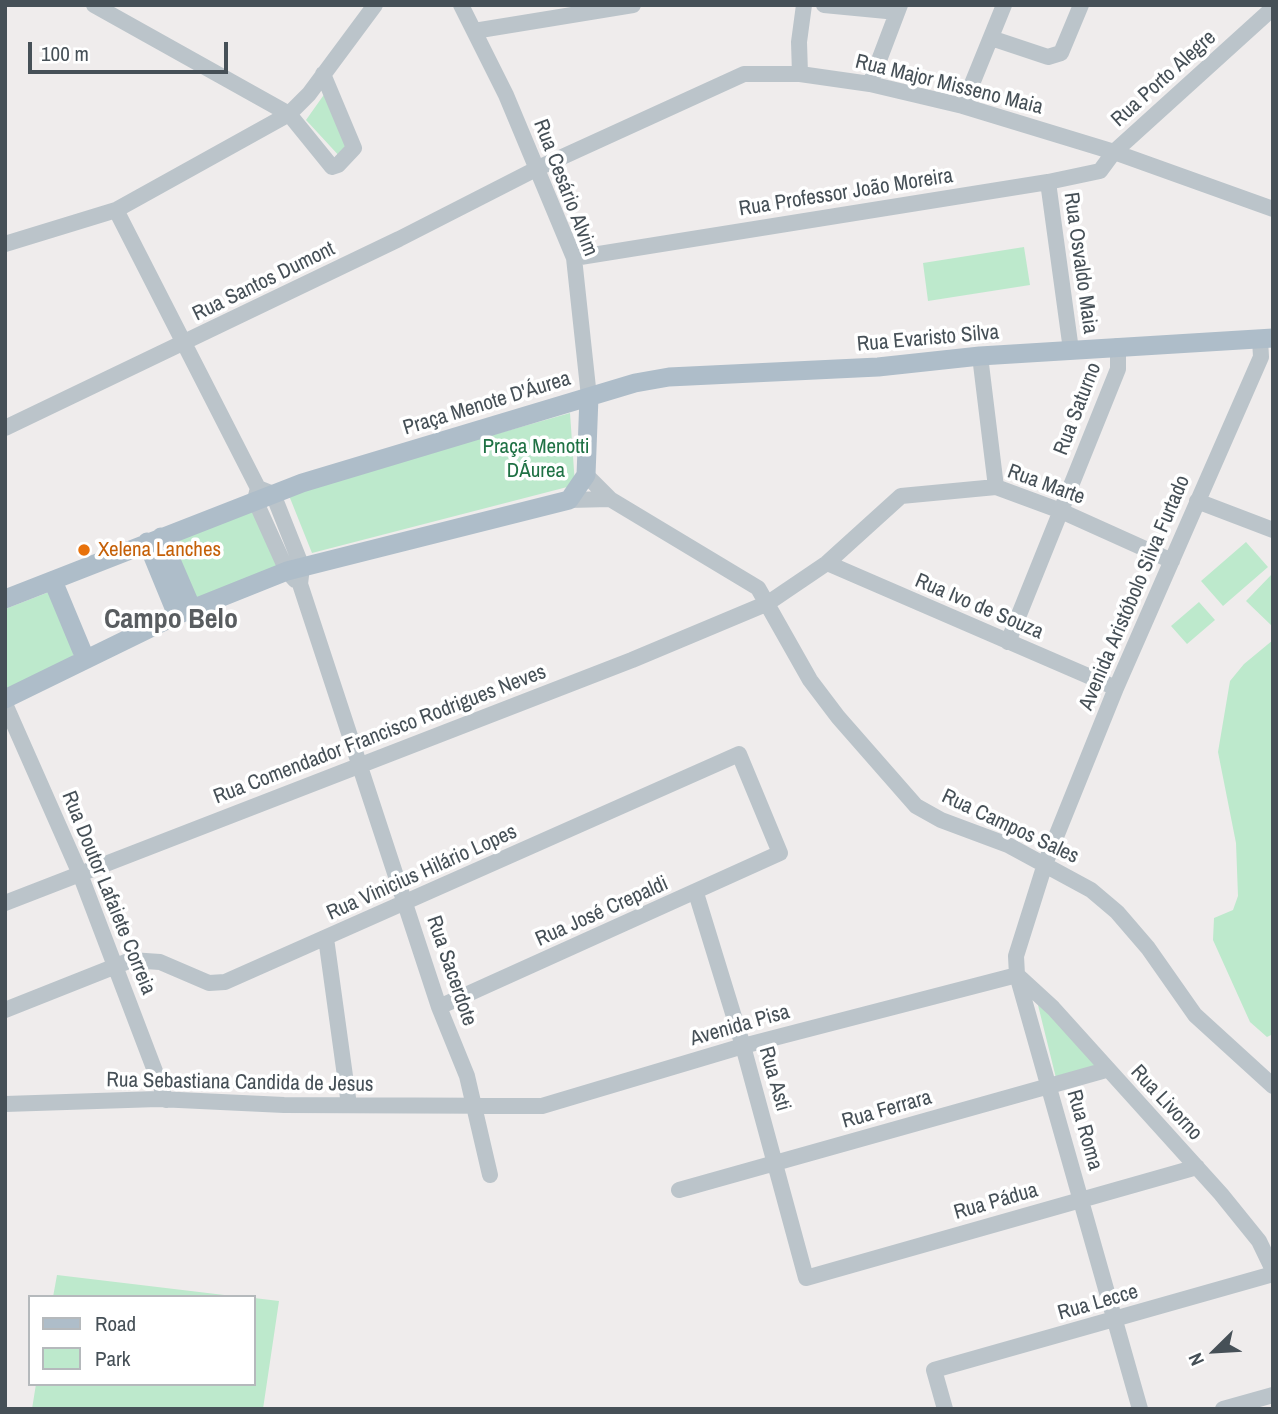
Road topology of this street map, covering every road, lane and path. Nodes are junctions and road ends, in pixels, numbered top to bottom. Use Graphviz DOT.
graph roads {
  1 [pos="94,5"];
  2 [pos="375,5"];
  3 [pos="461,5"];
  4 [pos="804,5"];
  5 [pos="824,5"];
  6 [pos="1003,5"];
  7 [pos="1081,5"];
  8 [pos="626,6"];
  9 [pos="850,7"];
  10 [pos="1273,8"];
  11 [pos="899,9"];
  12 [pos="474,31"];
  13 [pos="991,38"];
  14 [pos="324,74"];
  15 [pos="800,75"];
  16 [pos="870,84"];
  17 [pos="963,106"];
  18 [pos="289,114"];
  19 [pos="1114,152"];
  20 [pos="538,168"];
  21 [pos="1048,182"];
  22 [pos="1273,209"];
  23 [pos="116,211"];
  24 [pos="5,244"];
  25 [pos="574,258"];
  26 [pos="1266,338"];
  27 [pos="187,343"];
  28 [pos="1118,346"];
  29 [pos="1071,350"];
  30 [pos="980,356"];
  31 [pos="589,397"];
  32 [pos="5,428"];
  33 [pos="586,475"];
  34 [pos="996,487"];
  35 [pos="262,494"];
  36 [pos="610,499"];
  37 [pos="569,500"];
  38 [pos="1197,501"];
  39 [pos="1061,511"];
  40 [pos="1273,530"];
  41 [pos="154,539"];
  42 [pos="1172,561"];
  43 [pos="827,563"];
  44 [pos="296,574"];
  45 [pos="53,581"];
  46 [pos="5,599"];
  47 [pos="768,603"];
  48 [pos="184,612"];
  49 [pos="1008,642"];
  50 [pos="80,661"];
  51 [pos="1116,688"];
  52 [pos="5,699"];
  53 [pos="5,704"];
  54 [pos="358,765"];
  55 [pos="780,853"];
  56 [pos="1045,864"];
  57 [pos="80,874"];
  58 [pos="696,893"];
  59 [pos="5,903"];
  60 [pos="405,904"];
  61 [pos="326,939"];
  62 [pos="117,965"];
  63 [pos="1017,975"];
  64 [pos="439,1007"];
  65 [pos="5,1010"];
  66 [pos="743,1046"];
  67 [pos="1107,1070"];
  68 [pos="1049,1085"];
  69 [pos="1273,1086"];
  70 [pos="166,1100"];
  71 [pos="5,1104"];
  72 [pos="349,1105"];
  73 [pos="474,1106"];
  74 [pos="776,1164"];
  75 [pos="1197,1167"];
  76 [pos="490,1175"];
  77 [pos="679,1190"];
  78 [pos="1081,1200"];
  79 [pos="1273,1272"];
  80 [pos="806,1278"];
  81 [pos="1116,1320"];
  82 [pos="1273,1395"];
  83 [pos="945,1409"];
  84 [pos="1140,1409"];
  85 [pos="1223,1409"];
  1 -- 18 [label="street"];
  2 -- 14 [label="street"];
  3 -- 12 [label="street, Rua Cesário Alvim"];
  4 -- 15 [label="street"];
  5 -- 9 [label="street"];
  6 -- 13 [label="street"];
  7 -- 13 [label="street"];
  8 -- 12 [label="street"];
  9 -- 11 [label="street"];
  10 -- 19 [label="street, Rua Porto Alegre"];
  11 -- 16 [label="street"];
  12 -- 20 [label="street, Rua Cesário Alvim"];
  13 -- 17 [label="street"];
  14 -- 18 [label="street"];
  14 -- 18 [label="street"];
  15 -- 16 [label="street, Rua Major Misseno Maia"];
  15 -- 20 [label="street, Rua Major Misseno Maia"];
  16 -- 17 [label="street, Rua Major Misseno Maia"];
  17 -- 19 [label="street, Rua Major Misseno Maia"];
  18 -- 23 [label="street"];
  19 -- 21 [label="street, Rua Professor João Moreira"];
  19 -- 22 [label="street, Rua Major Misseno Maia"];
  20 -- 25 [label="street, Rua Cesário Alvim"];
  20 -- 27 [label="street, Rua Santos Dumont"];
  21 -- 25 [label="street, Rua Professor João Moreira"];
  21 -- 29 [label="street, Rua Osvaldo Maia"];
  23 -- 24 [label="street"];
  23 -- 27 [label="street"];
  25 -- 31 [label="street, Rua Cesário Alvim"];
  26 -- 28 [label="main road, Rua Evaristo Silva"];
  26 -- 38 [label="street, Avenida Aristóbolo Silva Furtado"];
  27 -- 32 [label="street, Rua Santos Dumont"];
  27 -- 35 [label="street"];
  28 -- 29 [label="main road, Rua Evaristo Silva"];
  28 -- 39 [label="street, Rua Saturno"];
  29 -- 30 [label="main road, Rua Evaristo Silva"];
  30 -- 31 [label="main road, Rua Evaristo Silva"];
  30 -- 34 [label="street"];
  31 -- 33 [label="main road, Praça Menote D'Áurea"];
  31 -- 35 [label="main road, Praça Menote D'Áurea"];
  33 -- 36 [label="street, Rua Campos Sales"];
  33 -- 37 [label="main road"];
  34 -- 39 [label="street, Rua Marte"];
  34 -- 43 [label="street, Rua Marte"];
  35 -- 41 [label="main road, Praça Menote D'Áurea"];
  35 -- 44 [label="street"];
  36 -- 37 [label="street"];
  36 -- 47 [label="street, Rua Campos Sales"];
  37 -- 44 [label="main road"];
  38 -- 40 [label="street"];
  38 -- 42 [label="street, Avenida Aristóbolo Silva Furtado"];
  39 -- 42 [label="street, Rua Marte"];
  39 -- 49 [label="street, Rua Saturno"];
  41 -- 45 [label="main road, Praça Menote D'Áurea"];
  41 -- 48 [label="main road"];
  42 -- 51 [label="street, Avenida Aristóbolo Silva Furtado"];
  43 -- 47 [label="street, Rua Marte"];
  43 -- 49 [label="street, Rua Ivo de Souza"];
  44 -- 48 [label="main road"];
  44 -- 54 [label="street, Rua Sacerdote"];
  45 -- 46 [label="main road, Praça Menote D'Áurea"];
  45 -- 50 [label="main road"];
  47 -- 54 [label="street, Rua Comendador Francisco Rodrigues Neves"];
  47 -- 56 [label="street, Rua Campos Sales"];
  48 -- 50 [label="main road"];
  49 -- 51 [label="street, Rua Ivo de Souza"];
  50 -- 52 [label="main road"];
  51 -- 56 [label="street, Avenida Aristóbolo Silva Furtado"];
  53 -- 57 [label="street, Rua Doutor Lafaiete Correia"];
  54 -- 57 [label="street, Rua Comendador Francisco Rodrigues Neves"];
  54 -- 60 [label="street, Rua Sacerdote"];
  55 -- 58 [label="street, Rua José Crepaldi"];
  55 -- 60 [label="street, Rua Vinicius Hilário Lopes"];
  56 -- 63 [label="street, Rua Roma"];
  56 -- 69 [label="street, Rua Campos Sales"];
  57 -- 59 [label="street, Rua Comendador Francisco Rodrigues Neves"];
  57 -- 62 [label="street, Rua Doutor Lafaiete Correia"];
  58 -- 64 [label="street, Rua José Crepaldi"];
  58 -- 66 [label="street, Rua Asti"];
  60 -- 61 [label="street, Rua Vinicius Hilário Lopes"];
  60 -- 64 [label="street, Rua Sacerdote"];
  61 -- 62 [label="street, Rua Vinicius Hilário Lopes"];
  61 -- 72 [label="street"];
  62 -- 65 [label="street, Rua Vinicius Hilário Lopes"];
  62 -- 70 [label="street, Rua Doutor Lafaiete Correia"];
  63 -- 66 [label="street, Avenida Pisa"];
  63 -- 67 [label="street, Rua Livorno"];
  63 -- 68 [label="street, Rua Roma"];
  64 -- 73 [label="street, Rua Sacerdote"];
  66 -- 73 [label="street, Avenida Pisa"];
  66 -- 74 [label="street, Rua Asti"];
  67 -- 68 [label="street, Rua Ferrara"];
  67 -- 75 [label="street, Rua Livorno"];
  68 -- 74 [label="street, Rua Ferrara"];
  68 -- 78 [label="street, Rua Roma"];
  70 -- 71 [label="street, Rua Sebastiana Candida de Jesus"];
  70 -- 72 [label="street, Rua Sebastiana Candida de Jesus"];
  72 -- 73 [label="street, Rua Sebastiana Candida de Jesus"];
  73 -- 76 [label="street, Rua Sacerdote"];
  74 -- 77 [label="street, Rua Ferrara"];
  74 -- 80 [label="street, Rua Asti"];
  75 -- 78 [label="street, Rua Pádua"];
  75 -- 79 [label="street, Rua Livorno"];
  78 -- 80 [label="street, Rua Pádua"];
  78 -- 81 [label="street, Rua Roma"];
  79 -- 81 [label="street, Rua Lecce"];
  81 -- 83 [label="street, Rua Lecce"];
  81 -- 84 [label="street, Rua Roma"];
  82 -- 85 [label="street"];
}
